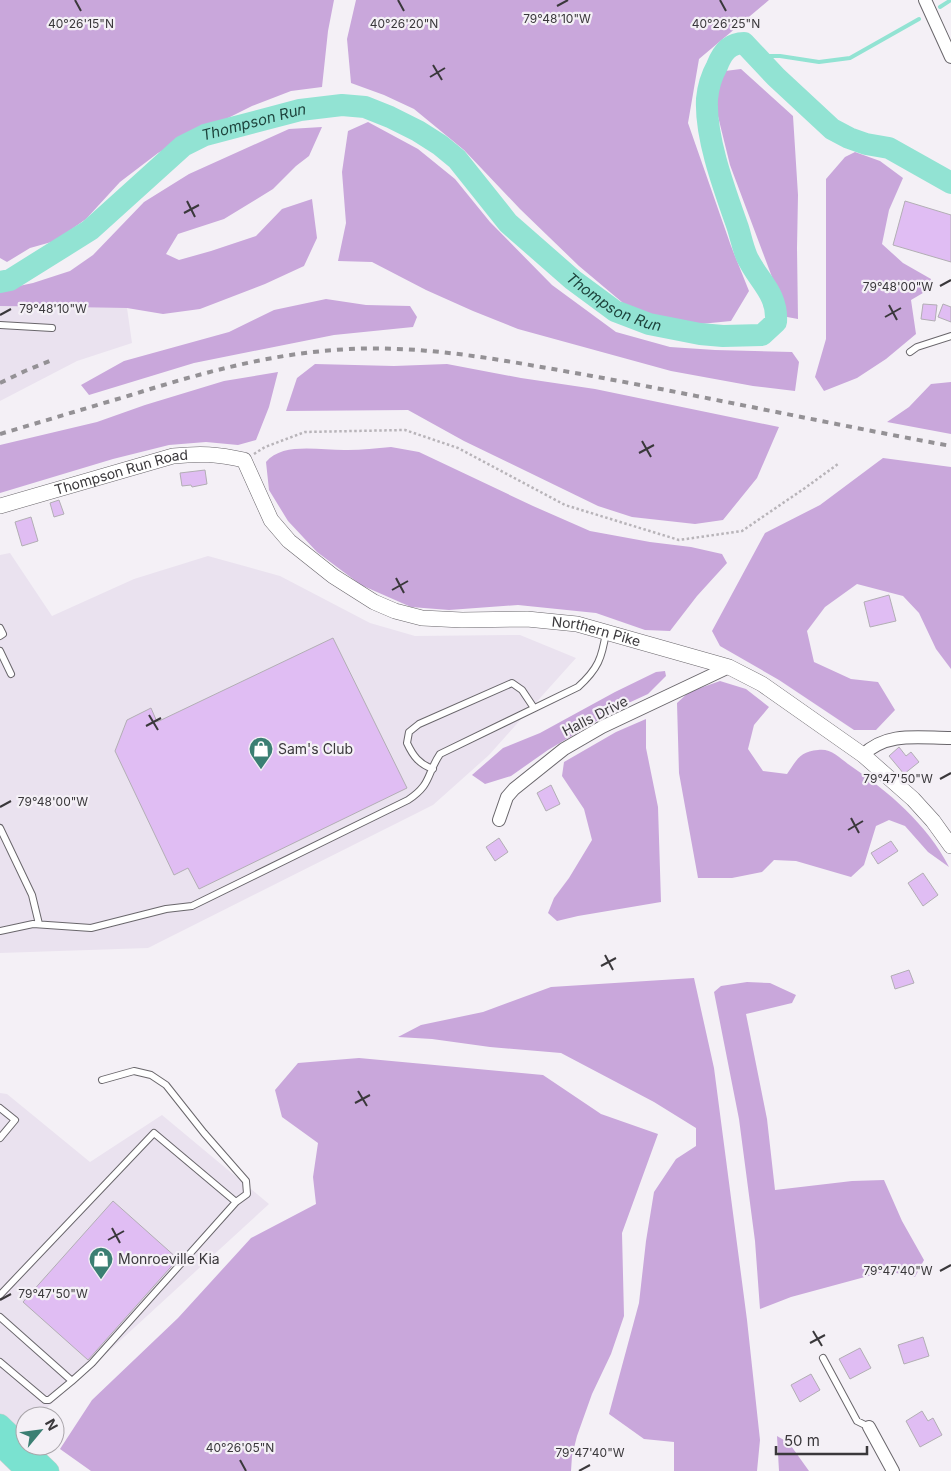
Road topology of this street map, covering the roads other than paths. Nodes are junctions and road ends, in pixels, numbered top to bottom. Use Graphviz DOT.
graph roads {
  1 [pos="925,0"];
  2 [pos="951,57"];
  3 [pos="0,325"];
  4 [pos="52,328"];
  5 [pos="951,336"];
  6 [pos="910,352"];
  7 [pos="244,460"];
  8 [pos="0,506"];
  9 [pos="0,628"];
  10 [pos="606,632"];
  11 [pos="0,636"];
  12 [pos="0,650"];
  13 [pos="730,667"];
  14 [pos="10,674"];
  15 [pos="534,708"];
  16 [pos="951,738"];
  17 [pos="863,755"];
  18 [pos="433,769"];
  19 [pos="499,820"];
  20 [pos="0,828"];
  21 [pos="951,846"];
  22 [pos="39,924"];
  23 [pos="0,931"];
  24 [pos="102,1080"];
  25 [pos="0,1108"];
  26 [pos="0,1138"];
  27 [pos="236,1202"];
  28 [pos="0,1295"];
  29 [pos="0,1318"];
  30 [pos="823,1358"];
  31 [pos="0,1362"];
  32 [pos="72,1382"];
  33 [pos="0,1424"];
  34 [pos="869,1427"];
  35 [pos="0,1447"];
  36 [pos="13,1471"];
  37 [pos="26,1471"];
  38 [pos="49,1471"];
  39 [pos="893,1471"];
  1 -- 2 [label="street"];
  3 -- 4 [label="lane"];
  5 -- 6 [label="lane"];
  7 -- 8 [label="street, Thompson Run Road"];
  7 -- 10 [label="street, Northern Pike"];
  9 -- 11 [label="lane"];
  10 -- 13 [label="street, Northern Pike"];
  10 -- 15 [label="lane"];
  12 -- 14 [label="lane"];
  13 -- 17 [label="street, Northern Pike"];
  13 -- 19 [label="street, Halls Drive"];
  15 -- 18 [label="lane"];
  15 -- 18 [label="lane"];
  16 -- 17 [label="street"];
  17 -- 21 [label="street, Northern Pike"];
  18 -- 22 [label="lane"];
  20 -- 22 [label="lane"];
  22 -- 23 [label="lane"];
  24 -- 27 [label="lane"];
  25 -- 26 [label="lane"];
  27 -- 28 [label="lane"];
  27 -- 32 [label="lane"];
  29 -- 32 [label="lane"];
  30 -- 34 [label="lane"];
  31 -- 32 [label="lane"];
  33 -- 38 [label="highway"];
  34 -- 39 [label="street"];
  35 -- 36 [label="highway"];
  35 -- 37 [label="highway"];
}
